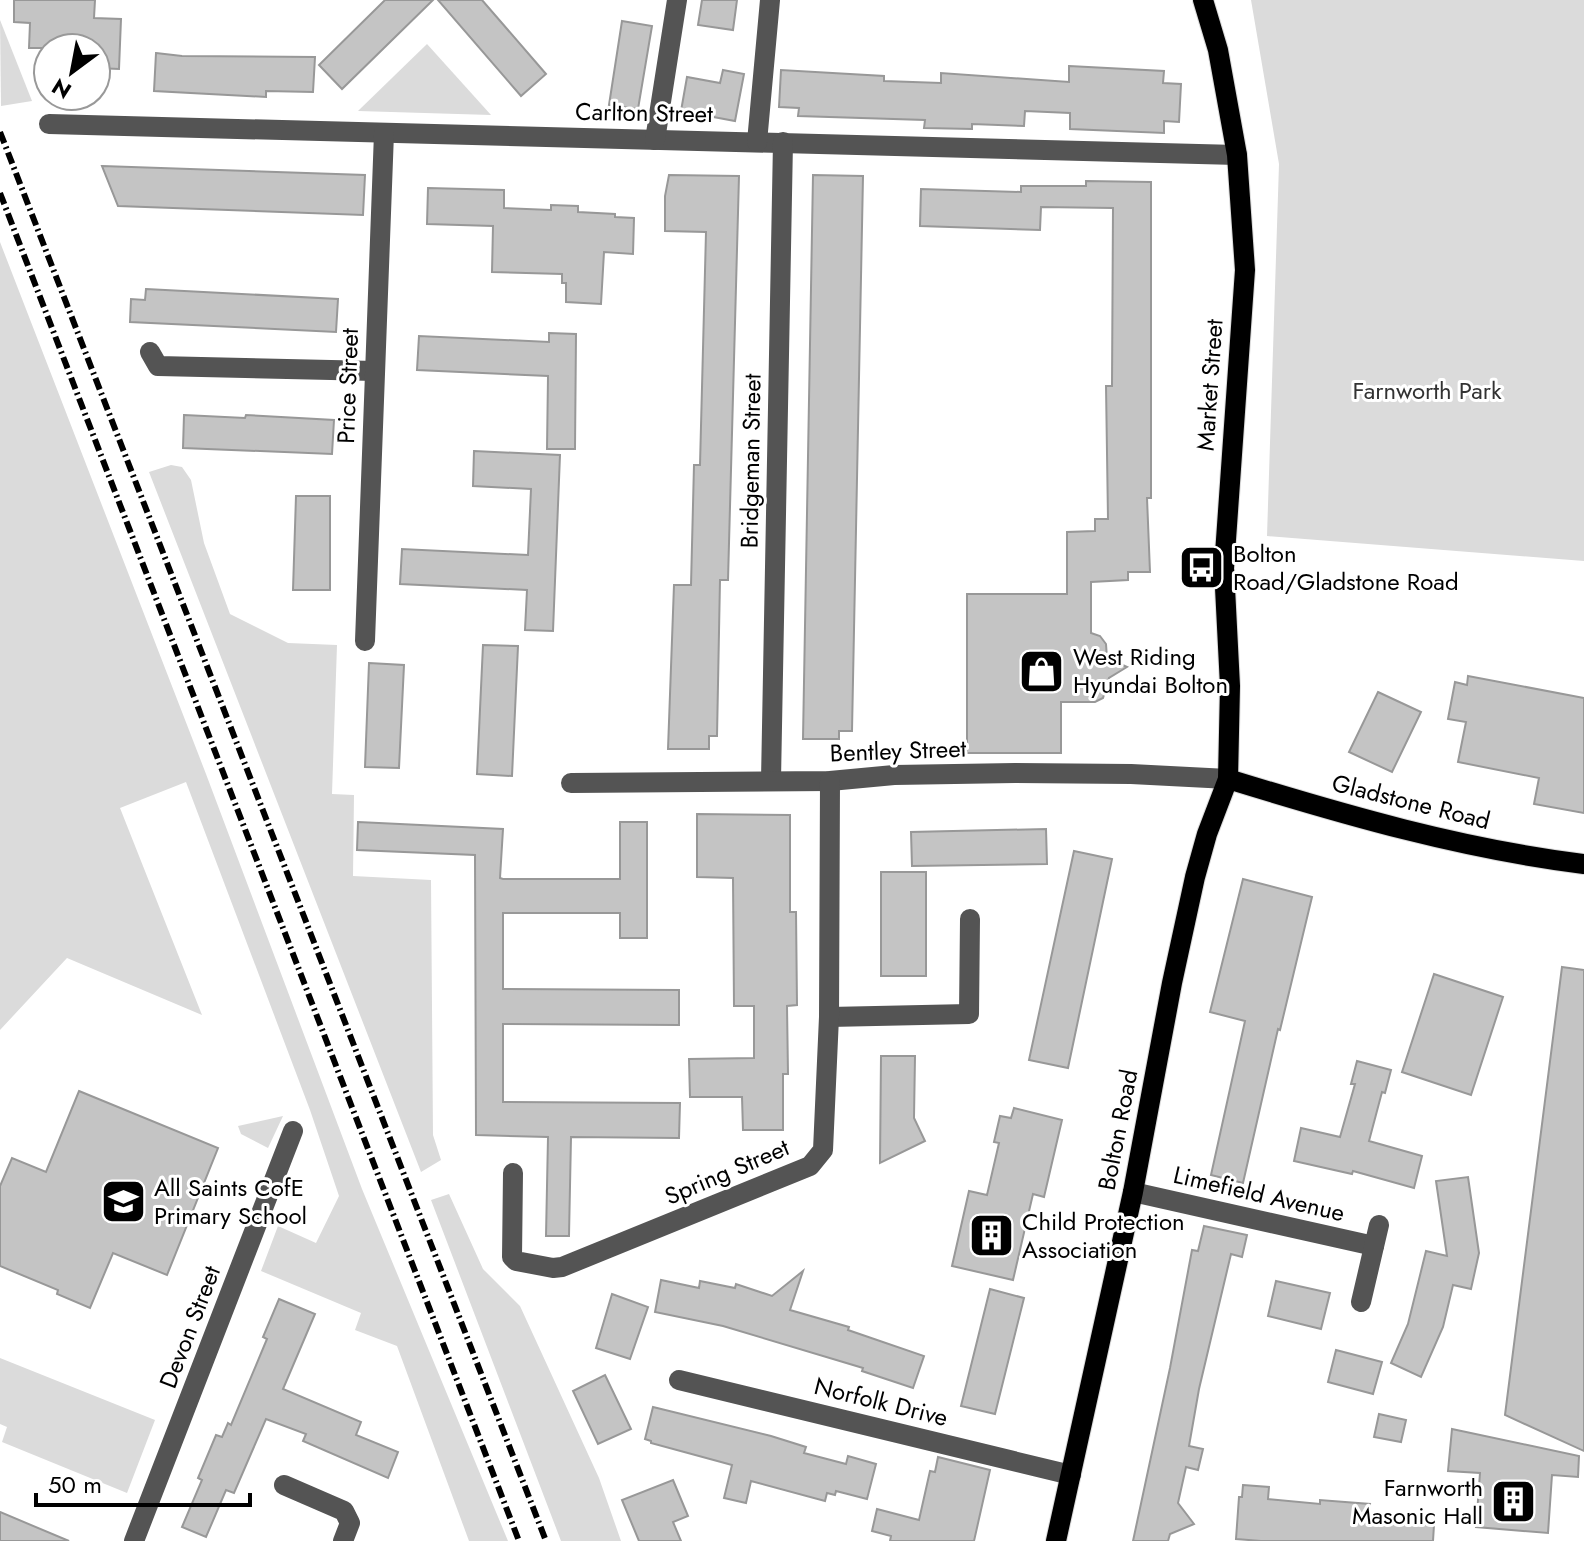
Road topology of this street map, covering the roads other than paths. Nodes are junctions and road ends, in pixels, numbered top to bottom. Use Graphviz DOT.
graph roads {
  1 [pos="677,0"];
  2 [pos="770,0"];
  3 [pos="1203,0"];
  4 [pos="49,124"];
  5 [pos="384,133"];
  6 [pos="655,140"];
  7 [pos="757,142"];
  8 [pos="783,142"];
  9 [pos="1237,155"];
  10 [pos="150,352"];
  11 [pos="375,371"];
  12 [pos="365,641"];
  13 [pos="1228,779"];
  14 [pos="771,780"];
  15 [pos="830,781"];
  16 [pos="571,783"];
  17 [pos="1584,864"];
  18 [pos="970,919"];
  19 [pos="829,1017"];
  20 [pos="293,1131"];
  21 [pos="513,1173"];
  22 [pos="1133,1192"];
  23 [pos="1379,1225"];
  24 [pos="1374,1246"];
  25 [pos="1361,1302"];
  26 [pos="679,1380"];
  27 [pos="1071,1475"];
  28 [pos="284,1485"];
  29 [pos="134,1541"];
  30 [pos="343,1541"];
  31 [pos="1056,1541"];
  1 -- 6 [label="street"];
  2 -- 7 [label="street"];
  3 -- 9 [label="main road, Market Street"];
  4 -- 5 [label="street, Carlton Street"];
  5 -- 6 [label="street, Carlton Street"];
  5 -- 11 [label="street, Price Street"];
  6 -- 7 [label="street, Carlton Street"];
  7 -- 8 [label="street, Carlton Street"];
  8 -- 9 [label="street, Carlton Street"];
  8 -- 14 [label="street, Bridgeman Street"];
  9 -- 13 [label="main road, Market Street"];
  10 -- 11 [label="street"];
  11 -- 12 [label="street, Price Street"];
  13 -- 15 [label="street, Bentley Street"];
  13 -- 17 [label="main road, Gladstone Road"];
  13 -- 22 [label="main road, Bolton Road"];
  14 -- 15 [label="street, Bentley Street"];
  14 -- 16 [label="street, Bentley Street"];
  15 -- 19 [label="street, Spring Street"];
  18 -- 19 [label="street"];
  19 -- 21 [label="street, Spring Street"];
  20 -- 29 [label="street, Devon Street"];
  22 -- 24 [label="street, Limefield Avenue"];
  22 -- 27 [label="main road, Bolton Road"];
  23 -- 24 [label="street"];
  24 -- 25 [label="street"];
  26 -- 27 [label="street, Norfolk Drive"];
  27 -- 31 [label="main road, Bolton Road"];
  28 -- 30 [label="street"];
}
